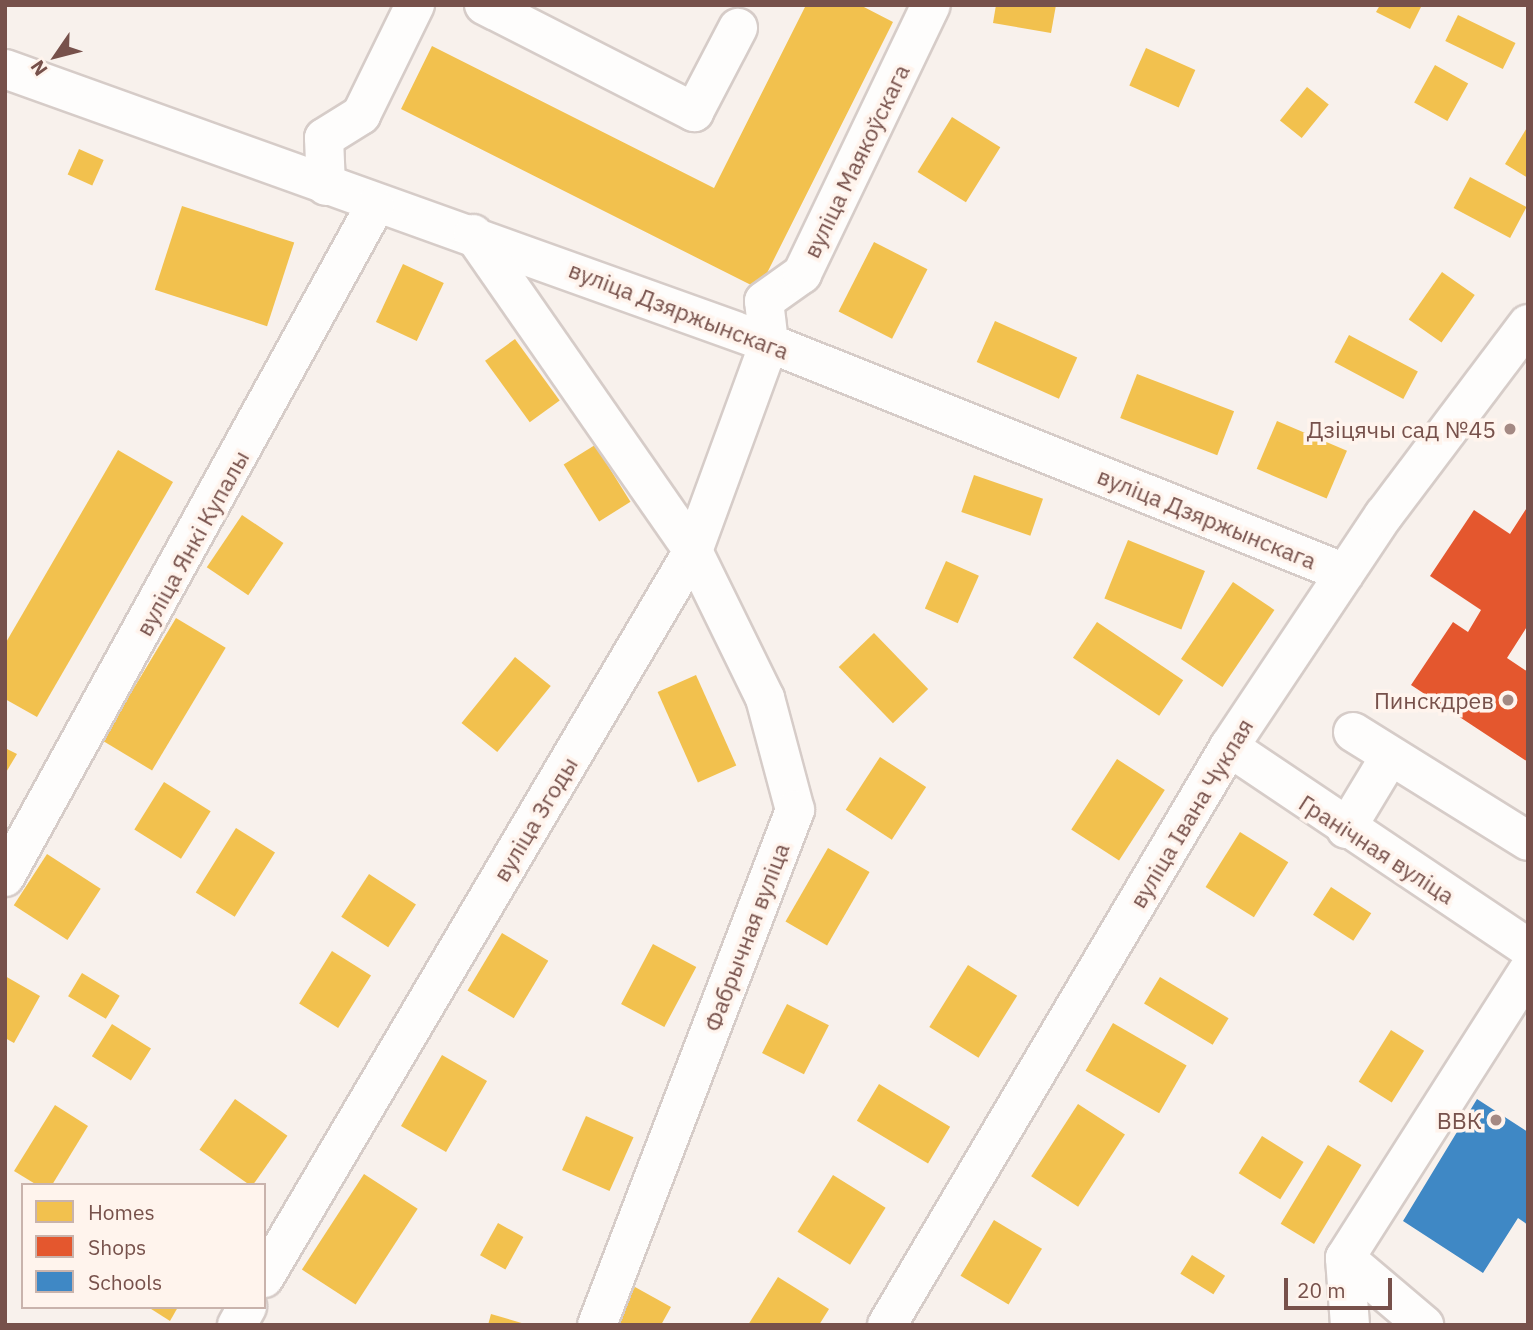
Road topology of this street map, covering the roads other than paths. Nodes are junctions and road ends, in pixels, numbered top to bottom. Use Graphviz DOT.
graph roads {
  1 [pos="415,5"];
  2 [pos="484,5"];
  3 [pos="931,5"];
  4 [pos="738,28"];
  5 [pos="5,69"];
  6 [pos="326,186"];
  7 [pos="375,206"];
  8 [pos="473,234"];
  9 [pos="1528,324"];
  10 [pos="769,343"];
  11 [pos="693,551"];
  12 [pos="1345,573"];
  13 [pos="1353,732"];
  14 [pos="1229,747"];
  15 [pos="1390,756"];
  16 [pos="1346,828"];
  17 [pos="1528,841"];
  18 [pos="5,877"];
  19 [pos="1527,953"];
  20 [pos="1345,1258"];
  21 [pos="266,1275"];
  22 [pos="246,1309"];
  23 [pos="237,1325"];
  24 [pos="597,1325"];
  25 [pos="887,1325"];
  26 [pos="1350,1325"];
  27 [pos="1424,1325"];
  1 -- 6 [label="street"];
  2 -- 4 [label="street"];
  3 -- 10 [label="street, вуліца Маякоўскага"];
  5 -- 6 [label="street, вуліца Дзяржынскага"];
  6 -- 7 [label="street, вуліца Дзяржынскага"];
  7 -- 8 [label="street, вуліца Дзяржынскага"];
  7 -- 18 [label="street, вуліца Янкі Купалы"];
  8 -- 10 [label="street, вуліца Дзяржынскага"];
  8 -- 11 [label="street, Фабрычная вуліца"];
  9 -- 12 [label="street, вуліца Івана Чуклая"];
  10 -- 11 [label="street, вуліца Згоды"];
  10 -- 12 [label="street, вуліца Дзяржынскага"];
  11 -- 21 [label="street, вуліца Згоды"];
  11 -- 24 [label="street, Фабрычная вуліца"];
  12 -- 14 [label="street, вуліца Івана Чуклая"];
  13 -- 15 [label="street"];
  14 -- 16 [label="street, Гранічная вуліца"];
  14 -- 25 [label="street, вуліца Івана Чуклая"];
  15 -- 16 [label="street"];
  15 -- 17 [label="street"];
  16 -- 19 [label="street, Гранічная вуліца"];
  19 -- 20 [label="street"];
  20 -- 26 [label="street"];
  20 -- 27 [label="street"];
  22 -- 23 [label="street"];
}
